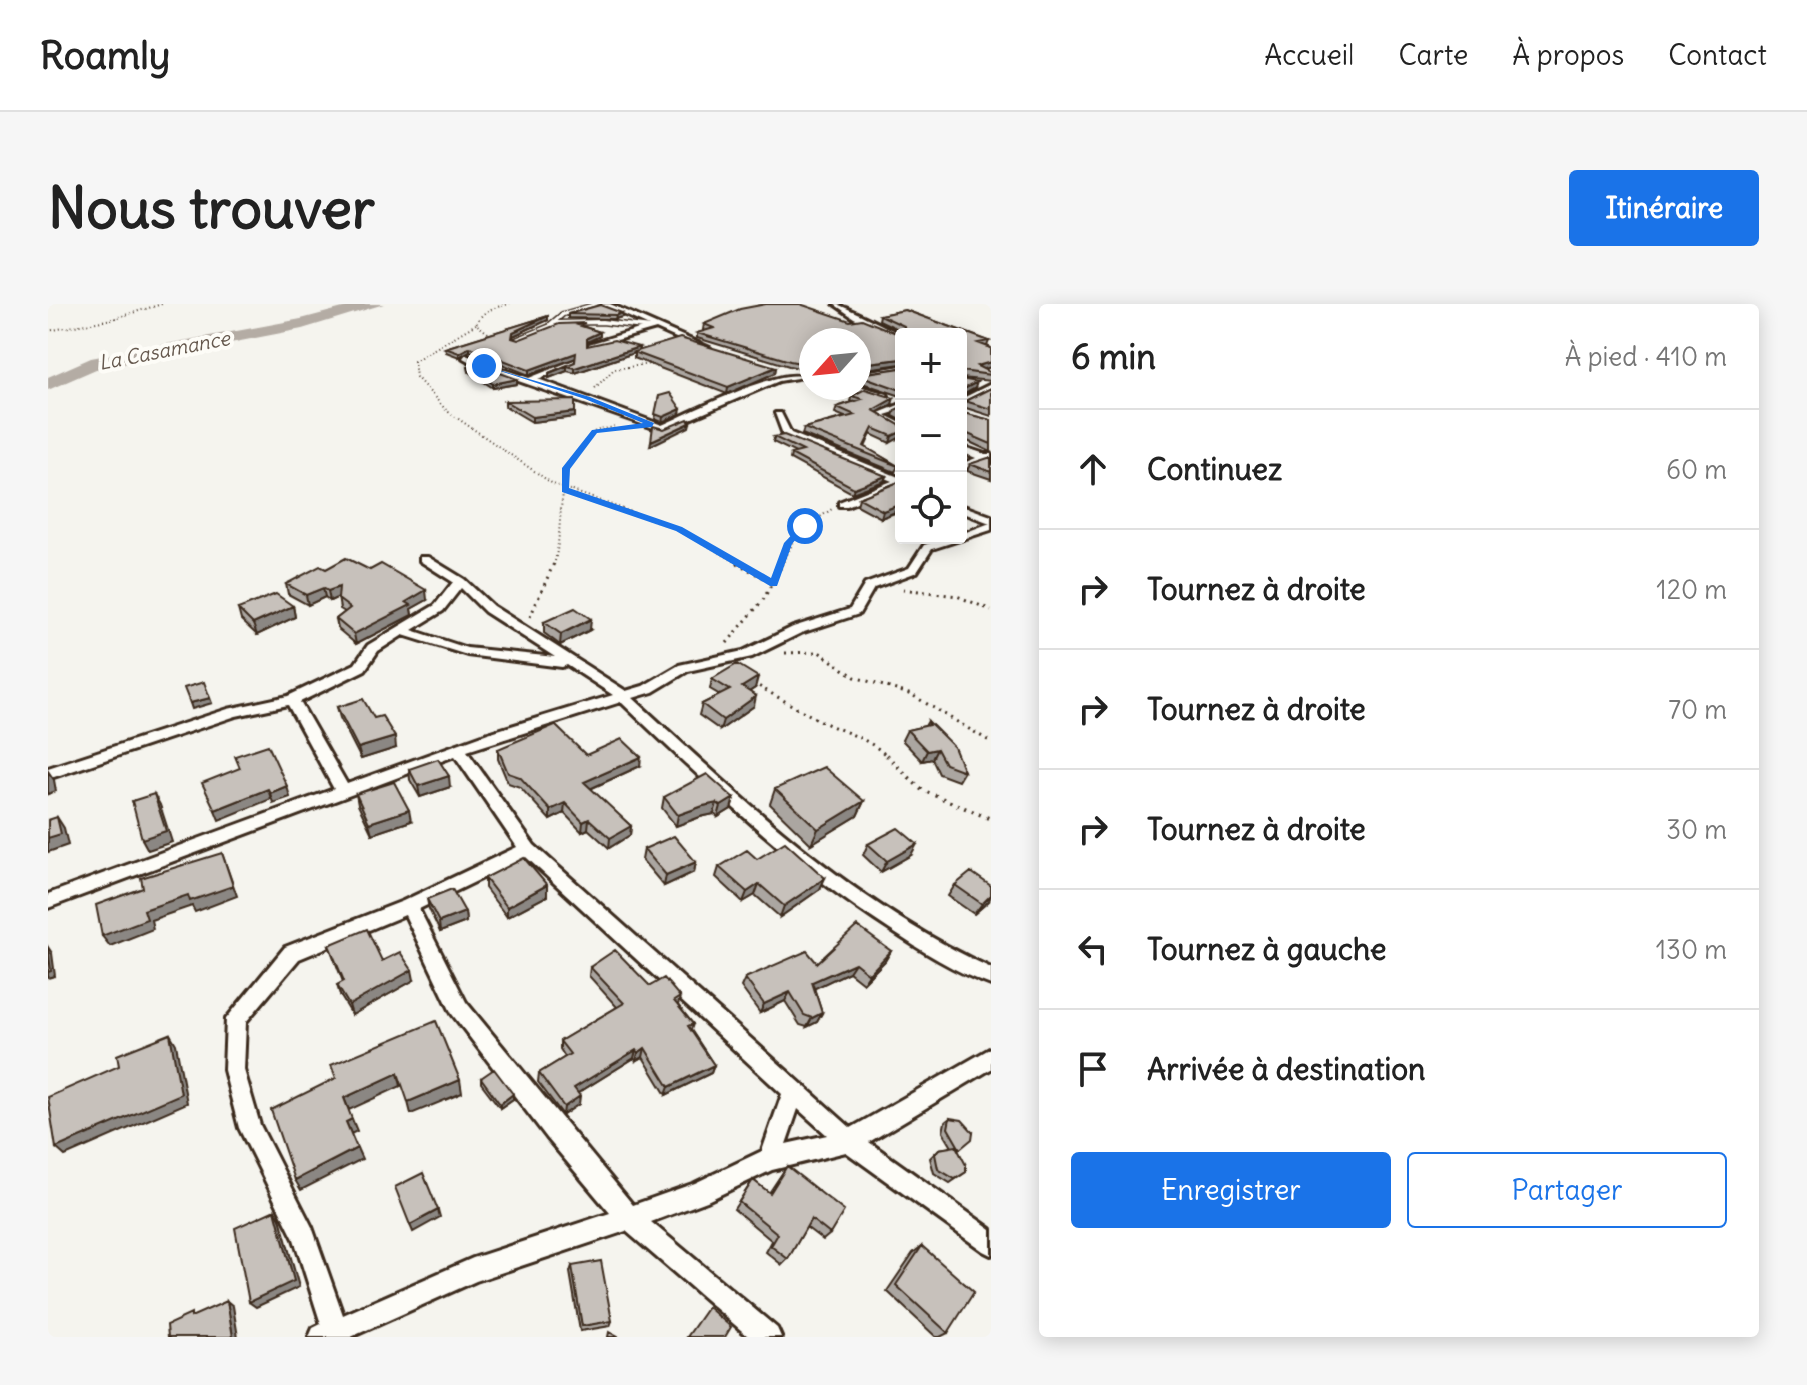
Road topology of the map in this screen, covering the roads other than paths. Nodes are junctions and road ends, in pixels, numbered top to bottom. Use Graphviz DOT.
graph roads {
  1 [pos="601,304"];
  2 [pos="837,304"];
  3 [pos="551,324"];
  4 [pos="653,327"];
  5 [pos="895,334"];
  6 [pos="516,340"];
  7 [pos="592,346"];
  8 [pos="713,350"];
  9 [pos="466,356"];
  10 [pos="571,362"];
  11 [pos="775,369"];
  12 [pos="895,369"];
  13 [pos="871,373"];
  14 [pos="799,377"];
  15 [pos="538,383"];
  16 [pos="976,384"];
  17 [pos="991,386"];
  18 [pos="871,393"];
  19 [pos="967,400"];
  20 [pos="895,402"];
  21 [pos="895,407"];
  22 [pos="778,415"];
  23 [pos="895,424"];
  24 [pos="967,451"];
  25 [pos="989,458"];
  26 [pos="967,465"];
  27 [pos="843,504"];
  28 [pos="967,510"];
  29 [pos="991,520"];
  30 [pos="991,526"];
  31 [pos="967,536"];
  32 [pos="939,544"];
  33 [pos="424,559"];
  34 [pos="460,581"];
  35 [pos="404,631"];
  36 [pos="576,666"];
  37 [pos="622,695"];
  38 [pos="292,700"];
  39 [pos="459,751"];
  40 [pos="48,774"];
  41 [pos="342,790"];
  42 [pos="528,849"];
  43 [pos="48,901"];
  44 [pos="409,906"];
  45 [pos="991,977"];
  46 [pos="991,1058"];
  47 [pos="793,1092"];
  48 [pos="849,1141"];
  49 [pos="770,1159"];
  50 [pos="629,1218"];
  51 [pos="991,1243"];
  52 [pos="332,1335"];
  53 [pos="768,1337"];
  1 -- 3 [label="lane"];
  1 -- 4 [label="street"];
  2 -- 5 [label="street"];
  3 -- 4 [label="lane"];
  3 -- 6 [label="lane"];
  4 -- 7 [label="street"];
  4 -- 8 [label="street"];
  9 -- 15 [label="street"];
  10 -- 15 [label="street"];
  11 -- 14 [label="street"];
  12 -- 13 [label="street"];
  14 -- 15 [label="street"];
  16 -- 17 [label="street"];
  17 -- 19 [label="street"];
  18 -- 20 [label="street"];
  21 -- 23 [label="street"];
  22 -- 27 [label="street"];
  24 -- 25 [label="street"];
  25 -- 26 [label="street"];
  28 -- 29 [label="street"];
  30 -- 31 [label="street"];
  32 -- 37 [label="street"];
  33 -- 34 [label="street"];
  34 -- 35 [label="street"];
  34 -- 36 [label="street"];
  35 -- 36 [label="street"];
  35 -- 38 [label="street"];
  36 -- 37 [label="street"];
  37 -- 39 [label="street"];
  37 -- 45 [label="street"];
  38 -- 40 [label="street"];
  38 -- 41 [label="street"];
  39 -- 41 [label="street"];
  39 -- 42 [label="street"];
  41 -- 43 [label="street"];
  42 -- 44 [label="street"];
  42 -- 47 [label="street"];
  44 -- 50 [label="street"];
  44 -- 52 [label="street"];
  46 -- 48 [label="street"];
  47 -- 48 [label="street"];
  47 -- 49 [label="street"];
  48 -- 49 [label="street"];
  48 -- 51 [label="street"];
  49 -- 50 [label="street"];
  50 -- 52 [label="street"];
  50 -- 53 [label="street"];
}
